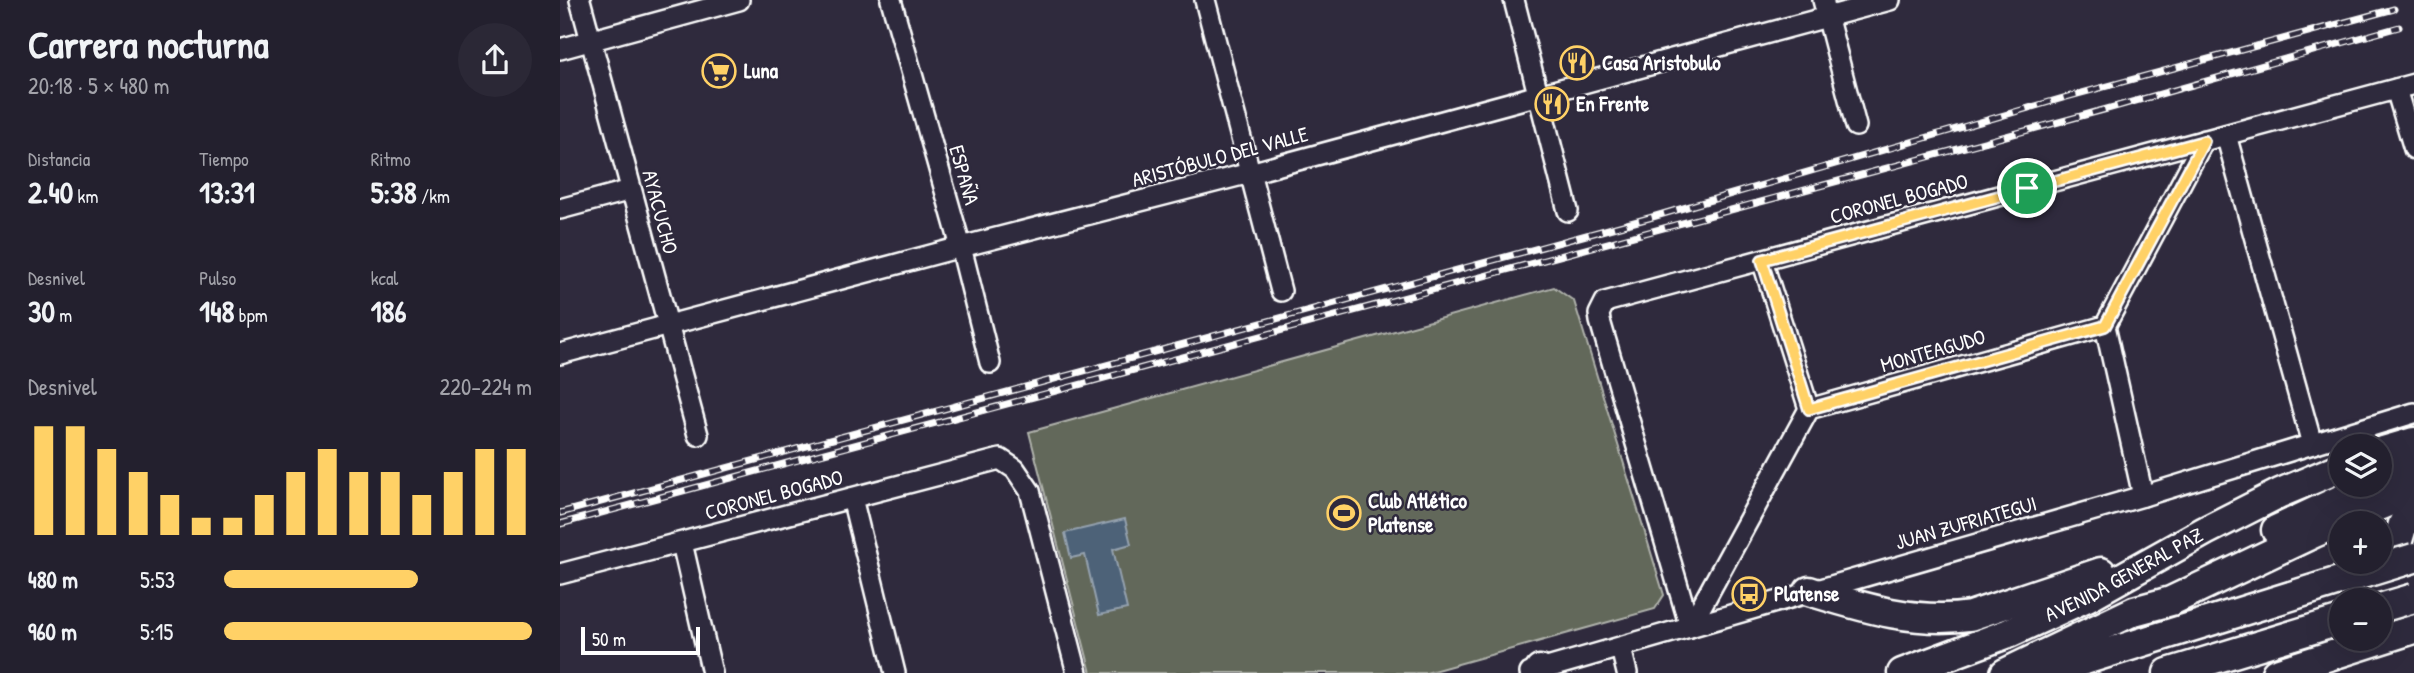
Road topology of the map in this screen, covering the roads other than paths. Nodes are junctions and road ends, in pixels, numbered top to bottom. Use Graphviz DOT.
graph roads {
  1 [pos="580,0"];
  2 [pos="739,0"];
  3 [pos="891,0"];
  4 [pos="1205,0"];
  5 [pos="1514,0"];
  6 [pos="1890,0"];
  7 [pos="1825,8"];
  8 [pos="590,41"];
  9 [pos="560,49"];
  10 [pos="2405,86"];
  11 [pos="1538,94"];
  12 [pos="1856,126"];
  13 [pos="2226,135"];
  14 [pos="2204,141"];
  15 [pos="2414,149"];
  16 [pos="1250,173"];
  17 [pos="631,190"];
  18 [pos="560,209"];
  19 [pos="1568,211"];
  20 [pos="961,247"];
  21 [pos="1762,260"];
  22 [pos="1282,291"];
  23 [pos="667,326"];
  24 [pos="2105,326"];
  25 [pos="560,355"];
  26 [pos="990,363"];
  27 [pos="1809,409"];
  28 [pos="2414,413"];
  29 [pos="698,435"];
  30 [pos="2414,442"];
  31 [pos="2312,444"];
  32 [pos="2392,448"];
  33 [pos="2414,468"];
  34 [pos="2329,472"];
  35 [pos="2392,476"];
  36 [pos="2414,491"];
  37 [pos="2143,496"];
  38 [pos="2346,497"];
  39 [pos="852,498"];
  40 [pos="2414,505"];
  41 [pos="2205,531"];
  42 [pos="682,543"];
  43 [pos="2405,553"];
  44 [pos="560,574"];
  45 [pos="1809,592"];
  46 [pos="2414,598"];
  47 [pos="2392,604"];
  48 [pos="2134,611"];
  49 [pos="2329,624"];
  50 [pos="1690,627"];
  51 [pos="2414,629"];
  52 [pos="2395,645"];
  53 [pos="1621,648"];
  54 [pos="1536,672"];
  55 [pos="712,673"];
  56 [pos="895,673"];
  57 [pos="1077,673"];
  58 [pos="1627,673"];
  59 [pos="1902,673"];
  60 [pos="2005,673"];
  61 [pos="2043,673"];
  62 [pos="2168,673"];
  63 [pos="2276,673"];
  64 [pos="2291,673"];
  1 -- 8 [label="street, AYACUCHO"];
  2 -- 8 [label="street"];
  3 -- 20 [label="street, ESPAÑA"];
  4 -- 16 [label="street"];
  5 -- 11 [label="street"];
  6 -- 7 [label="street, ARISTÓBULO DEL VALLE"];
  7 -- 11 [label="street, ARISTÓBULO DEL VALLE"];
  7 -- 12 [label="street"];
  8 -- 9 [label="street"];
  8 -- 17 [label="street, AYACUCHO"];
  10 -- 13 [label="street, CORONEL BOGADO"];
  10 -- 15 [label="street"];
  11 -- 16 [label="street, ARISTÓBULO DEL VALLE"];
  11 -- 19 [label="street"];
  13 -- 14 [label="street, CORONEL BOGADO"];
  13 -- 31 [label="street"];
  14 -- 21 [label="street, CORONEL BOGADO"];
  14 -- 24 [label="street"];
  16 -- 20 [label="street, ARISTÓBULO DEL VALLE"];
  16 -- 22 [label="street"];
  17 -- 18 [label="street"];
  17 -- 23 [label="street, AYACUCHO"];
  20 -- 23 [label="street, ARISTÓBULO DEL VALLE"];
  20 -- 26 [label="street, ESPAÑA"];
  21 -- 27 [label="street"];
  21 -- 50 [label="street, CORONEL BOGADO"];
  23 -- 25 [label="street, ARISTÓBULO DEL VALLE"];
  23 -- 29 [label="street, AYACUCHO"];
  24 -- 27 [label="street, MONTEAGUDO"];
  24 -- 37 [label="street"];
  27 -- 50 [label="street"];
  28 -- 31 [label="street, JUAN ZUFRIATEGUI"];
  30 -- 32 [label="highway"];
  31 -- 37 [label="street, JUAN ZUFRIATEGUI"];
  33 -- 35 [label="highway"];
  34 -- 41 [label="highway, AVENIDA GENERAL PAZ"];
  36 -- 48 [label="highway"];
  37 -- 45 [label="street, JUAN ZUFRIATEGUI"];
  38 -- 48 [label="highway"];
  39 -- 42 [label="street, CORONEL BOGADO"];
  39 -- 56 [label="street"];
  39 -- 57 [label="street, CORONEL BOGADO"];
  40 -- 43 [label="highway"];
  41 -- 45 [label="highway"];
  41 -- 59 [label="highway, AVENIDA GENERAL PAZ"];
  42 -- 44 [label="street, CORONEL BOGADO"];
  42 -- 55 [label="street"];
  43 -- 61 [label="highway, bridge"];
  45 -- 50 [label="street, JUAN ZUFRIATEGUI"];
  46 -- 47 [label="highway, bridge"];
  48 -- 60 [label="highway"];
  49 -- 62 [label="highway"];
  50 -- 53 [label="street, JUAN ZUFRIATEGUI"];
  51 -- 52 [label="highway"];
  52 -- 63 [label="highway"];
  52 -- 64 [label="highway"];
  53 -- 54 [label="street, JUAN ZUFRIATEGUI"];
  53 -- 58 [label="street"];
}
